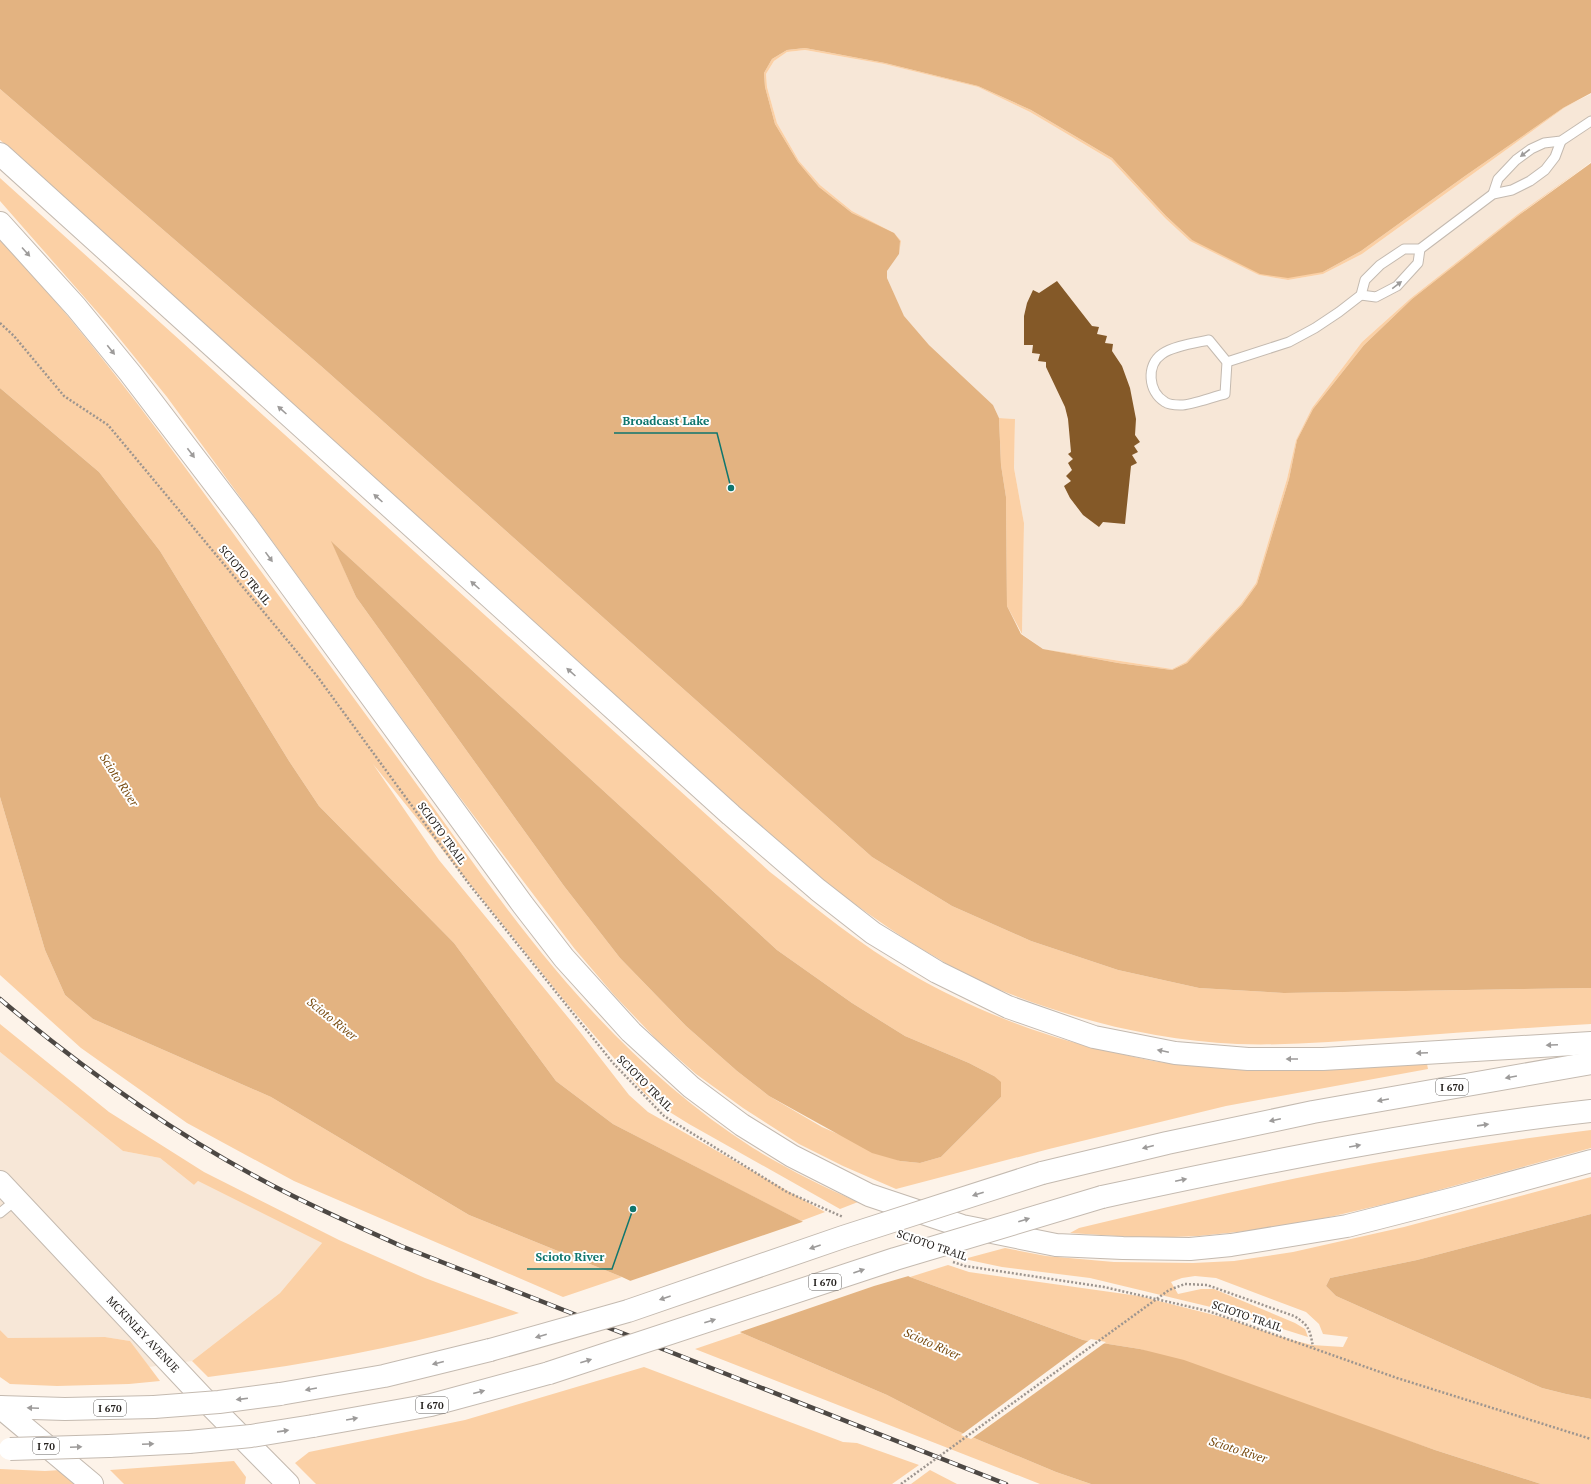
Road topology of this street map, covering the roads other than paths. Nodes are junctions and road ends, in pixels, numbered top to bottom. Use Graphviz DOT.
graph roads {
  1 [pos="1591,121"];
  2 [pos="1561,141"];
  3 [pos="0,154"];
  4 [pos="1493,194"];
  5 [pos="0,223"];
  6 [pos="1420,249"];
  7 [pos="1361,295"];
  8 [pos="1227,362"];
  9 [pos="1591,1043"];
  10 [pos="1591,1063"];
  11 [pos="1591,1111"];
  12 [pos="1591,1161"];
  13 [pos="0,1182"];
  14 [pos="8,1206"];
  15 [pos="0,1407"];
  16 [pos="5,1448"];
  17 [pos="92,1484"];
  18 [pos="288,1484"];
  1 -- 2 [label="lane"];
  2 -- 4 [label="lane"];
  2 -- 4 [label="lane, one-way"];
  9 -- 3 [label="main road, one-way"];
  4 -- 6 [label="lane"];
  5 -- 12 [label="main road, one-way"];
  6 -- 7 [label="lane"];
  7 -- 6 [label="lane, one-way"];
  7 -- 8 [label="lane"];
  8 -- 8 [label="lane"];
  10 -- 15 [label="main road, I 670, one-way, bridge"];
  16 -- 11 [label="main road, I 670, one-way, bridge"];
  13 -- 14 [label="main road, MCKINLEY AVENUE"];
  14 -- 18 [label="main road, MCKINLEY AVENUE"];
  15 -- 17 [label="main road, I 70"];
}
